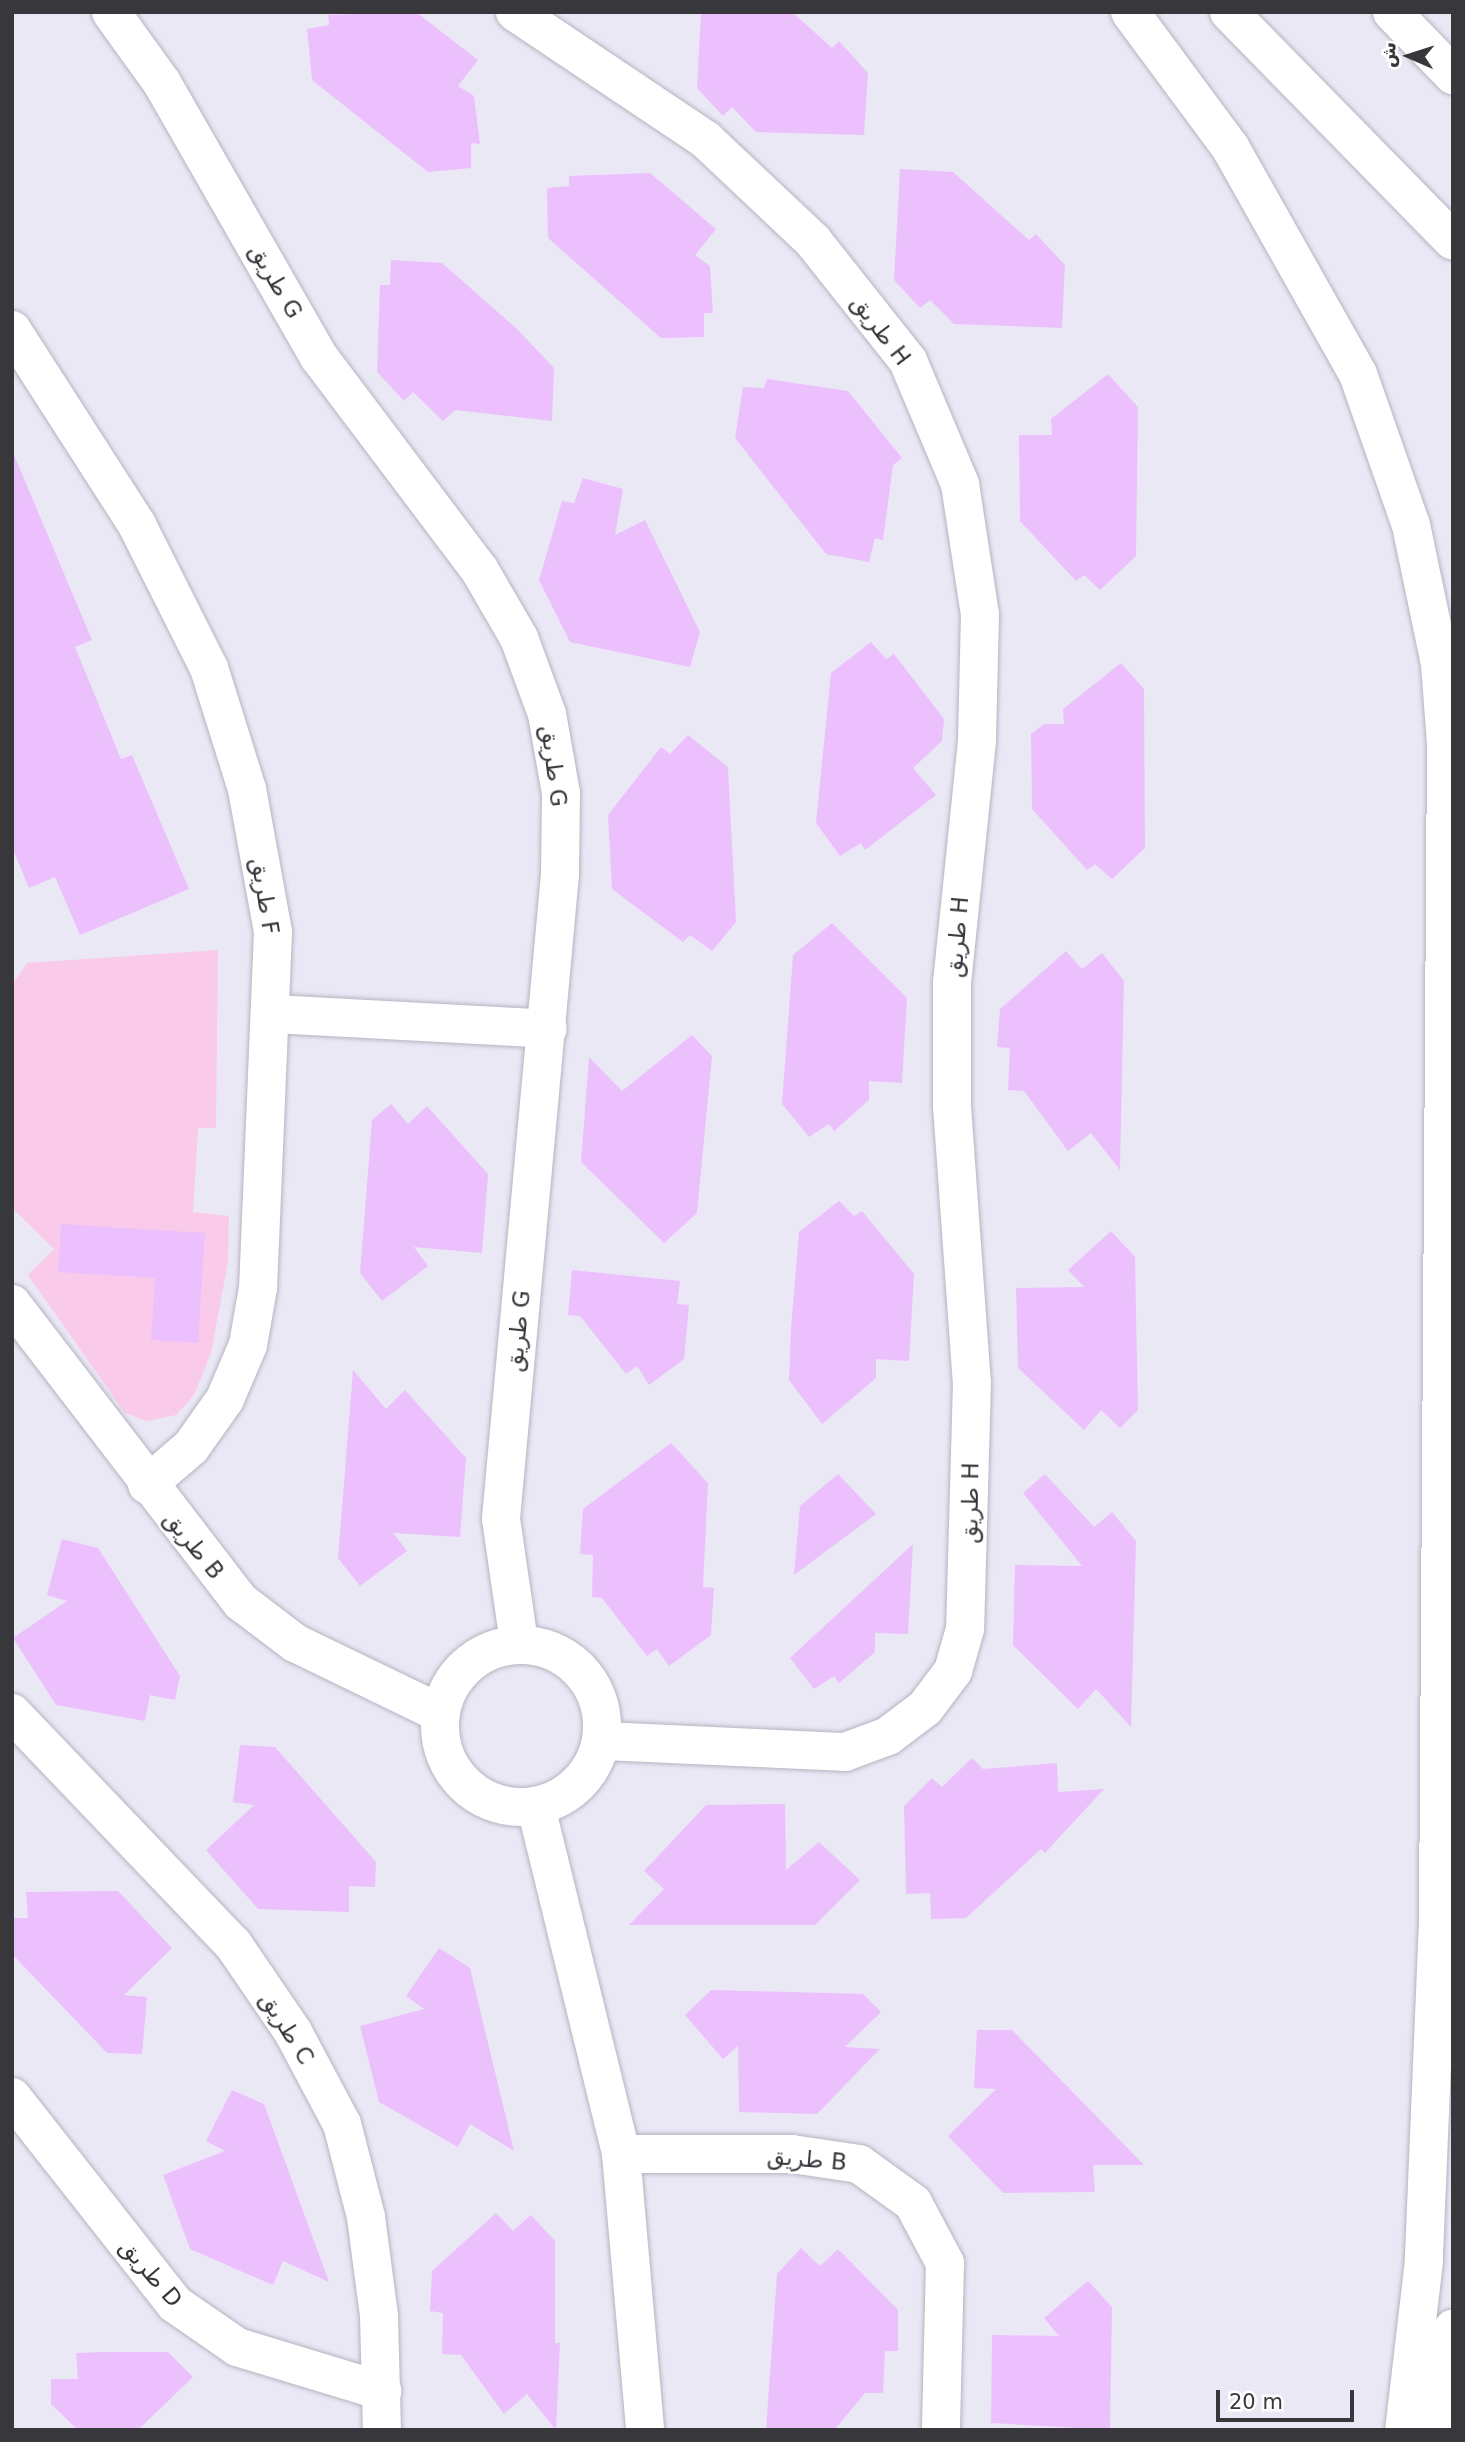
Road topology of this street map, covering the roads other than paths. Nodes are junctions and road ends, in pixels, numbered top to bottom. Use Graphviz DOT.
graph roads {
  1 [pos="111,12"];
  2 [pos="515,12"];
  3 [pos="1130,12"];
  4 [pos="1228,12"];
  5 [pos="1392,12"];
  6 [pos="1453,75"];
  7 [pos="1453,241"];
  8 [pos="12,330"];
  9 [pos="274,1014"];
  10 [pos="548,1029"];
  11 [pos="12,1304"];
  12 [pos="147,1485"];
  13 [pos="519,1643"];
  14 [pos="12,1713"];
  15 [pos="440,1713"];
  16 [pos="601,1741"];
  17 [pos="536,1807"];
  18 [pos="12,2097"];
  19 [pos="621,2154"];
  20 [pos="1453,2328"];
  21 [pos="382,2391"];
  22 [pos="382,2430"];
  23 [pos="645,2430"];
  24 [pos="941,2430"];
  25 [pos="1404,2430"];
  26 [pos="1436,2430"];
  1 -- 10 [label="main road, طريق G"];
  2 -- 16 [label="main road, طريق H"];
  3 -- 25 [label="main road"];
  4 -- 7 [label="main road"];
  5 -- 6 [label="main road"];
  8 -- 9 [label="main road, طريق F"];
  9 -- 10 [label="main road"];
  9 -- 12 [label="main road, طريق F"];
  10 -- 13 [label="main road, طريق G"];
  11 -- 12 [label="main road, طريق B"];
  12 -- 15 [label="main road, طريق B"];
  13 -- 15 [label="main road"];
  13 -- 16 [label="main road"];
  14 -- 21 [label="main road, طريق C"];
  15 -- 17 [label="main road"];
  16 -- 17 [label="main road"];
  17 -- 19 [label="main road"];
  18 -- 21 [label="main road, طريق D"];
  19 -- 23 [label="main road"];
  19 -- 24 [label="main road, طريق B"];
  20 -- 26 [label="main road"];
  21 -- 22 [label="main road, طريق C"];
}
